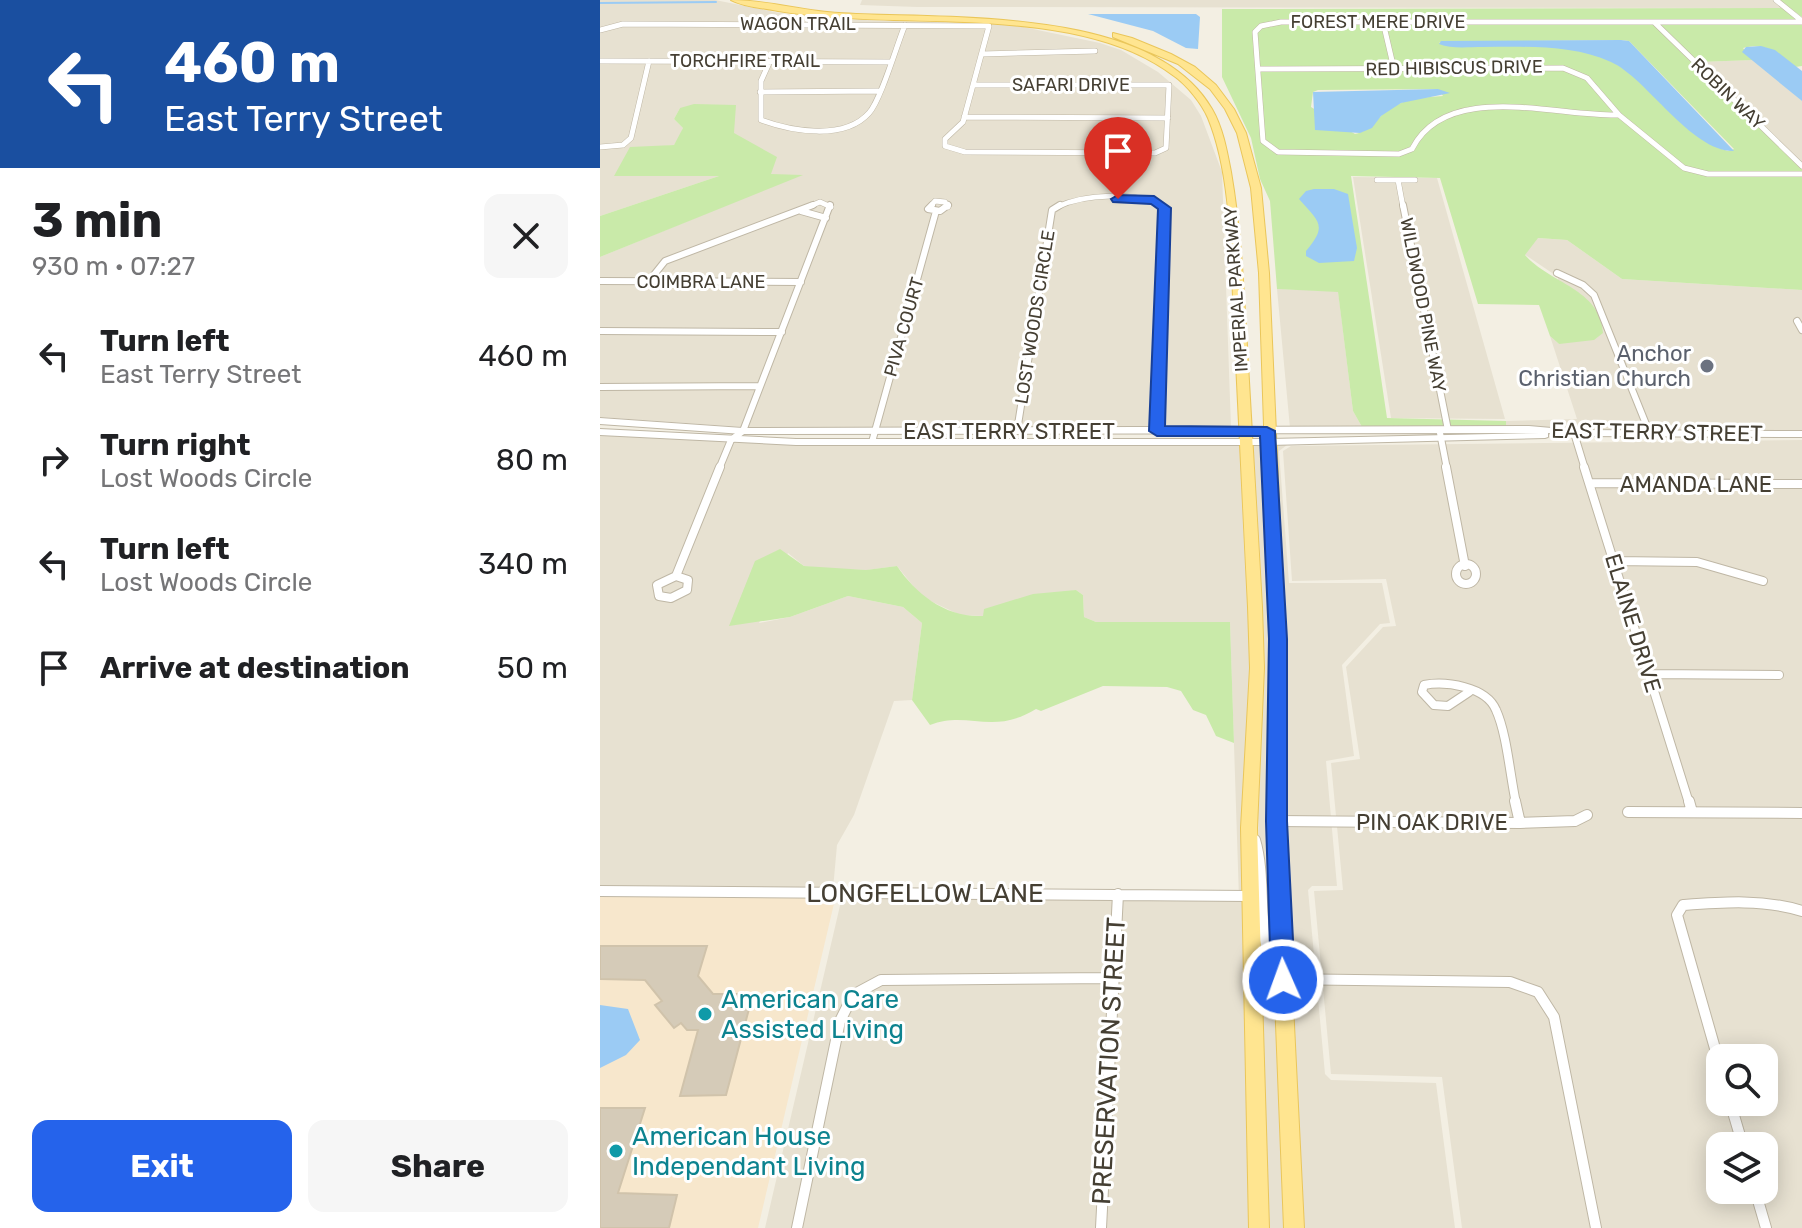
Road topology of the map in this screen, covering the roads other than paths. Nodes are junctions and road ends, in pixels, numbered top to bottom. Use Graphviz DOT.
graph roads {
  1 [pos="735,0"];
  2 [pos="775,0"];
  3 [pos="1776,0"];
  4 [pos="1383,22"];
  5 [pos="1802,22"];
  6 [pos="1655,23"];
  7 [pos="905,25"];
  8 [pos="600,30"];
  9 [pos="1095,51"];
  10 [pos="982,54"];
  11 [pos="600,61"];
  12 [pos="649,61"];
  13 [pos="770,61"];
  14 [pos="890,62"];
  15 [pos="1258,69"];
  16 [pos="1394,69"];
  17 [pos="974,85"];
  18 [pos="878,91"];
  19 [pos="760,92"];
  20 [pos="1619,115"];
  21 [pos="964,117"];
  22 [pos="1168,118"];
  23 [pos="600,147"];
  24 [pos="1802,166"];
  25 [pos="1802,174"];
  26 [pos="1377,180"];
  27 [pos="1398,180"];
  28 [pos="1415,180"];
  29 [pos="936,211"];
  30 [pos="795,212"];
  31 [pos="826,218"];
  32 [pos="1557,273"];
  33 [pos="600,281"];
  34 [pos="649,281"];
  35 [pos="801,282"];
  36 [pos="1797,321"];
  37 [pos="1802,330"];
  38 [pos="600,331"];
  39 [pos="782,332"];
  40 [pos="760,386"];
  41 [pos="600,387"];
  42 [pos="600,421"];
  43 [pos="743,431"];
  44 [pos="875,431"];
  45 [pos="1017,431"];
  46 [pos="1157,431"];
  47 [pos="600,432"];
  48 [pos="1443,432"];
  49 [pos="1574,433"];
  50 [pos="1650,434"];
  51 [pos="1802,434"];
  52 [pos="1245,437"];
  53 [pos="1268,437"];
  54 [pos="731,440"];
  55 [pos="872,442"];
  56 [pos="910,442"];
  57 [pos="1590,483"];
  58 [pos="1802,484"];
  59 [pos="1614,561"];
  60 [pos="1465,566"];
  61 [pos="676,576"];
  62 [pos="1763,581"];
  63 [pos="1649,674"];
  64 [pos="1779,675"];
  65 [pos="1469,692"];
  66 [pos="1628,812"];
  67 [pos="1692,812"];
  68 [pos="1802,813"];
  69 [pos="1587,815"];
  70 [pos="1276,821"];
  71 [pos="1520,823"];
  72 [pos="1249,828"];
  73 [pos="600,891"];
  74 [pos="1118,894"];
  75 [pos="1251,896"];
  76 [pos="1802,911"];
  77 [pos="1113,978"];
  78 [pos="1283,980"];
  79 [pos="1714,1044"];
  80 [pos="1759,1204"];
  81 [pos="797,1228"];
  82 [pos="1101,1228"];
  83 [pos="1259,1228"];
  84 [pos="1294,1228"];
  85 [pos="1596,1228"];
  86 [pos="1766,1228"];
  1 -- 52 [label="main road, IMPERIAL PARKWAY"];
  2 -- 53 [label="main road, IMPERIAL PARKWAY"];
  3 -- 5 [label="street"];
  4 -- 6 [label="street, FOREST MERE DRIVE"];
  4 -- 15 [label="street, FOREST MERE DRIVE"];
  4 -- 16 [label="street"];
  5 -- 6 [label="street, FOREST MERE DRIVE"];
  6 -- 24 [label="street, ROBIN WAY"];
  7 -- 8 [label="street, WAGON TRAIL"];
  7 -- 10 [label="street, WAGON TRAIL"];
  7 -- 14 [label="street"];
  9 -- 10 [label="street"];
  10 -- 17 [label="street"];
  11 -- 12 [label="street, TORCHFIRE TRAIL"];
  12 -- 13 [label="street, TORCHFIRE TRAIL"];
  12 -- 23 [label="street"];
  13 -- 14 [label="street, TORCHFIRE TRAIL"];
  13 -- 19 [label="street"];
  14 -- 18 [label="street"];
  15 -- 16 [label="street, RED HIBISCUS DRIVE"];
  15 -- 20 [label="street, FOREST MERE DRIVE"];
  16 -- 20 [label="street, RED HIBISCUS DRIVE"];
  17 -- 21 [label="street"];
  17 -- 22 [label="street, SAFARI DRIVE"];
  18 -- 19 [label="street"];
  18 -- 19 [label="street"];
  20 -- 25 [label="street, RED HIBISCUS DRIVE"];
  21 -- 22 [label="street"];
  21 -- 22 [label="street"];
  26 -- 27 [label="street"];
  27 -- 28 [label="street"];
  27 -- 48 [label="street, WILDWOOD PINE WAY"];
  29 -- 44 [label="street, PIVA COURT"];
  30 -- 31 [label="street"];
  30 -- 31 [label="street"];
  30 -- 34 [label="street"];
  31 -- 35 [label="street"];
  32 -- 50 [label="street"];
  33 -- 34 [label="street, COIMBRA LANE"];
  34 -- 35 [label="street, COIMBRA LANE"];
  35 -- 39 [label="street"];
  36 -- 37 [label="street"];
  38 -- 39 [label="street"];
  39 -- 40 [label="street"];
  40 -- 41 [label="street"];
  40 -- 43 [label="street"];
  42 -- 43 [label="street, EAST TERRY STREET"];
  43 -- 44 [label="street, EAST TERRY STREET"];
  43 -- 54 [label="street"];
  44 -- 45 [label="street, EAST TERRY STREET"];
  44 -- 55 [label="street, PIVA COURT"];
  45 -- 46 [label="street, EAST TERRY STREET"];
  45 -- 46 [label="street, LOST WOODS CIRCLE"];
  45 -- 56 [label="street"];
  46 -- 52 [label="street, EAST TERRY STREET"];
  47 -- 54 [label="street"];
  48 -- 49 [label="street, EAST TERRY STREET"];
  48 -- 53 [label="street, EAST TERRY STREET"];
  48 -- 60 [label="street, WILDWOOD PINE WAY"];
  49 -- 50 [label="street, EAST TERRY STREET"];
  49 -- 57 [label="street, ELAINE DRIVE"];
  50 -- 51 [label="street, EAST TERRY STREET"];
  52 -- 53 [label="street, EAST TERRY STREET"];
  52 -- 56 [label="street"];
  52 -- 72 [label="main road, IMPERIAL PARKWAY"];
  53 -- 70 [label="main road, IMPERIAL PARKWAY"];
  54 -- 55 [label="street"];
  54 -- 61 [label="street"];
  55 -- 56 [label="street"];
  57 -- 58 [label="street, AMANDA LANE"];
  57 -- 59 [label="street, ELAINE DRIVE"];
  59 -- 62 [label="street"];
  59 -- 63 [label="street, ELAINE DRIVE"];
  63 -- 64 [label="street"];
  63 -- 67 [label="street, ELAINE DRIVE"];
  65 -- 65 [label="street"];
  65 -- 71 [label="street"];
  66 -- 67 [label="street"];
  67 -- 68 [label="street"];
  69 -- 71 [label="street, PIN OAK DRIVE"];
  70 -- 71 [label="street, PIN OAK DRIVE"];
  70 -- 78 [label="main road, IMPERIAL PARKWAY"];
  72 -- 75 [label="main road, IMPERIAL PARKWAY"];
  72 -- 78 [label="street, IMPERIAL PARKWAY"];
  73 -- 74 [label="street, LONGFELLOW LANE"];
  74 -- 75 [label="street, LONGFELLOW LANE"];
  74 -- 77 [label="street, PRESERVATION STREET"];
  75 -- 83 [label="main road, IMPERIAL PARKWAY"];
  76 -- 79 [label="street"];
  77 -- 81 [label="street"];
  77 -- 82 [label="street, PRESERVATION STREET"];
  78 -- 84 [label="main road, IMPERIAL PARKWAY"];
  78 -- 85 [label="street"];
  80 -- 86 [label="street"];
}
